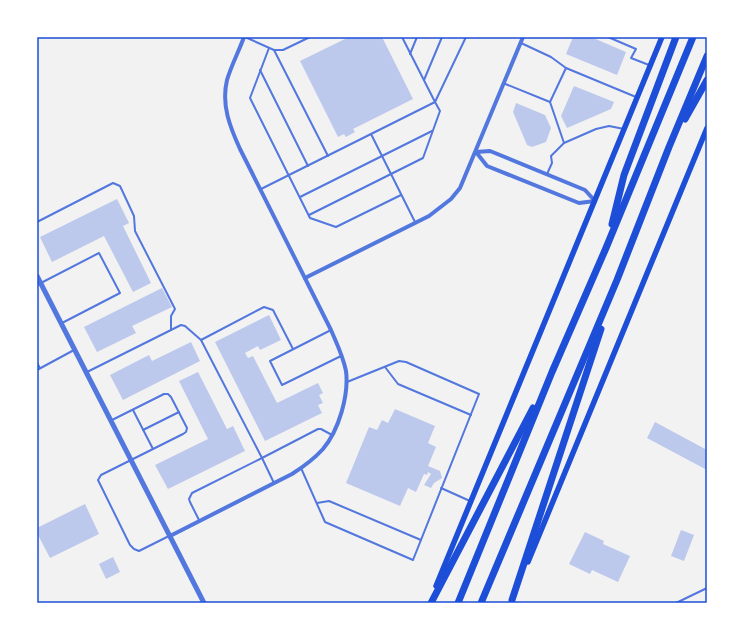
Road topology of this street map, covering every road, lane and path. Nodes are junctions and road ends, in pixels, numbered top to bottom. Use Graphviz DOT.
graph roads {
  1 [pos="244,37"];
  2 [pos="310,37"];
  3 [pos="402,37"];
  4 [pos="417,37"];
  5 [pos="442,37"];
  6 [pos="466,37"];
  7 [pos="523,37"];
  8 [pos="608,37"];
  9 [pos="662,37"];
  10 [pos="676,37"];
  11 [pos="693,37"];
  12 [pos="521,43"];
  13 [pos="269,48"];
  14 [pos="274,50"];
  15 [pos="410,54"];
  16 [pos="707,56"];
  17 [pos="650,66"];
  18 [pos="566,68"];
  19 [pos="260,70"];
  20 [pos="424,80"];
  21 [pos="707,80"];
  22 [pos="503,83"];
  23 [pos="637,97"];
  24 [pos="435,102"];
  25 [pos="550,102"];
  26 [pos="707,128"];
  27 [pos="624,129"];
  28 [pos="433,130"];
  29 [pos="371,134"];
  30 [pos="564,143"];
  31 [pos="669,147"];
  32 [pos="476,152"];
  33 [pos="328,156"];
  34 [pos="382,156"];
  35 [pos="308,166"];
  36 [pos="391,174"];
  37 [pos="547,174"];
  38 [pos="289,175"];
  39 [pos="260,190"];
  40 [pos="401,195"];
  41 [pos="299,197"];
  42 [pos="595,201"];
  43 [pos="308,215"];
  44 [pos="37,222"];
  45 [pos="415,223"];
  46 [pos="606,248"];
  47 [pos="37,276"];
  48 [pos="305,278"];
  49 [pos="617,280"];
  50 [pos="39,284"];
  51 [pos="61,323"];
  52 [pos="171,330"];
  53 [pos="331,330"];
  54 [pos="201,340"];
  55 [pos="293,349"];
  56 [pos="76,350"];
  57 [pos="342,355"];
  58 [pos="37,363"];
  59 [pos="385,367"];
  60 [pos="38,369"];
  61 [pos="87,372"];
  62 [pos="552,372"];
  63 [pos="347,382"];
  64 [pos="133,410"];
  65 [pos="178,412"];
  66 [pos="471,415"];
  67 [pos="112,421"];
  68 [pos="143,430"];
  69 [pos="332,435"];
  70 [pos="153,449"];
  71 [pos="262,458"];
  72 [pos="131,459"];
  73 [pos="302,468"];
  74 [pos="274,484"];
  75 [pos="441,488"];
  76 [pos="471,501"];
  77 [pos="317,503"];
  78 [pos="200,521"];
  79 [pos="170,536"];
  80 [pos="421,540"];
  81 [pos="707,588"];
  82 [pos="511,602"];
  83 [pos="204,603"];
  84 [pos="430,603"];
  85 [pos="458,603"];
  86 [pos="481,603"];
  87 [pos="676,603"];
  1 -- 13 [label="lane"];
  1 -- 39 [label="street"];
  2 -- 14 [label="lane"];
  3 -- 15 [label="lane"];
  4 -- 15 [label="lane"];
  5 -- 20 [label="lane"];
  6 -- 24 [label="lane"];
  7 -- 12 [label="street"];
  8 -- 17 [label="lane"];
  9 -- 17 [label="main road"];
  10 -- 46 [label="highway"];
  11 -- 46 [label="highway"];
  12 -- 18 [label="lane"];
  12 -- 22 [label="street"];
  13 -- 14 [label="lane"];
  13 -- 19 [label="lane"];
  14 -- 33 [label="lane"];
  15 -- 20 [label="lane"];
  16 -- 31 [label="highway"];
  17 -- 23 [label="main road"];
  18 -- 23 [label="lane"];
  18 -- 25 [label="lane"];
  19 -- 35 [label="lane"];
  19 -- 38 [label="lane"];
  20 -- 24 [label="lane"];
  21 -- 31 [label="highway"];
  22 -- 25 [label="lane"];
  22 -- 32 [label="street"];
  23 -- 27 [label="main road"];
  24 -- 28 [label="lane"];
  24 -- 29 [label="lane"];
  25 -- 30 [label="lane"];
  26 -- 82 [label="main road"];
  27 -- 30 [label="lane"];
  27 -- 42 [label="main road"];
  28 -- 34 [label="lane"];
  28 -- 36 [label="lane"];
  29 -- 33 [label="lane"];
  29 -- 34 [label="lane"];
  30 -- 37 [label="lane"];
  31 -- 49 [label="highway"];
  32 -- 37 [label="street"];
  32 -- 42 [label="street"];
  32 -- 45 [label="street"];
  33 -- 35 [label="lane"];
  34 -- 36 [label="lane"];
  34 -- 41 [label="lane"];
  35 -- 38 [label="lane"];
  36 -- 40 [label="lane"];
  36 -- 43 [label="lane"];
  37 -- 42 [label="street"];
  38 -- 39 [label="lane"];
  38 -- 41 [label="lane"];
  39 -- 48 [label="street"];
  40 -- 43 [label="lane"];
  40 -- 45 [label="lane"];
  41 -- 43 [label="lane"];
  42 -- 76 [label="main road"];
  44 -- 52 [label="lane"];
  45 -- 48 [label="street"];
  46 -- 62 [label="highway"];
  47 -- 50 [label="street"];
  48 -- 53 [label="street"];
  49 -- 82 [label="highway"];
  49 -- 86 [label="highway"];
  50 -- 51 [label="street"];
  50 -- 51 [label="lane"];
  51 -- 56 [label="street"];
  52 -- 54 [label="lane"];
  52 -- 61 [label="lane"];
  53 -- 55 [label="lane"];
  53 -- 57 [label="street"];
  54 -- 55 [label="lane"];
  54 -- 71 [label="lane"];
  55 -- 57 [label="lane"];
  56 -- 60 [label="lane"];
  56 -- 61 [label="street"];
  57 -- 63 [label="street"];
  58 -- 60 [label="lane"];
  59 -- 63 [label="lane"];
  59 -- 66 [label="lane"];
  59 -- 66 [label="lane"];
  61 -- 67 [label="street"];
  62 -- 84 [label="highway"];
  62 -- 85 [label="highway"];
  63 -- 69 [label="street"];
  64 -- 65 [label="lane"];
  64 -- 67 [label="lane"];
  64 -- 68 [label="lane"];
  65 -- 68 [label="lane"];
  65 -- 70 [label="lane"];
  66 -- 75 [label="lane"];
  67 -- 72 [label="street"];
  68 -- 70 [label="lane"];
  69 -- 71 [label="lane"];
  69 -- 73 [label="street"];
  70 -- 72 [label="lane"];
  71 -- 74 [label="lane"];
  71 -- 78 [label="lane"];
  72 -- 79 [label="street"];
  72 -- 79 [label="lane"];
  73 -- 74 [label="street"];
  73 -- 77 [label="lane"];
  74 -- 78 [label="street"];
  75 -- 76 [label="lane"];
  75 -- 80 [label="lane"];
  76 -- 84 [label="main road"];
  77 -- 80 [label="lane"];
  77 -- 80 [label="lane"];
  78 -- 79 [label="street"];
  79 -- 83 [label="street"];
  81 -- 87 [label="lane"];
}
